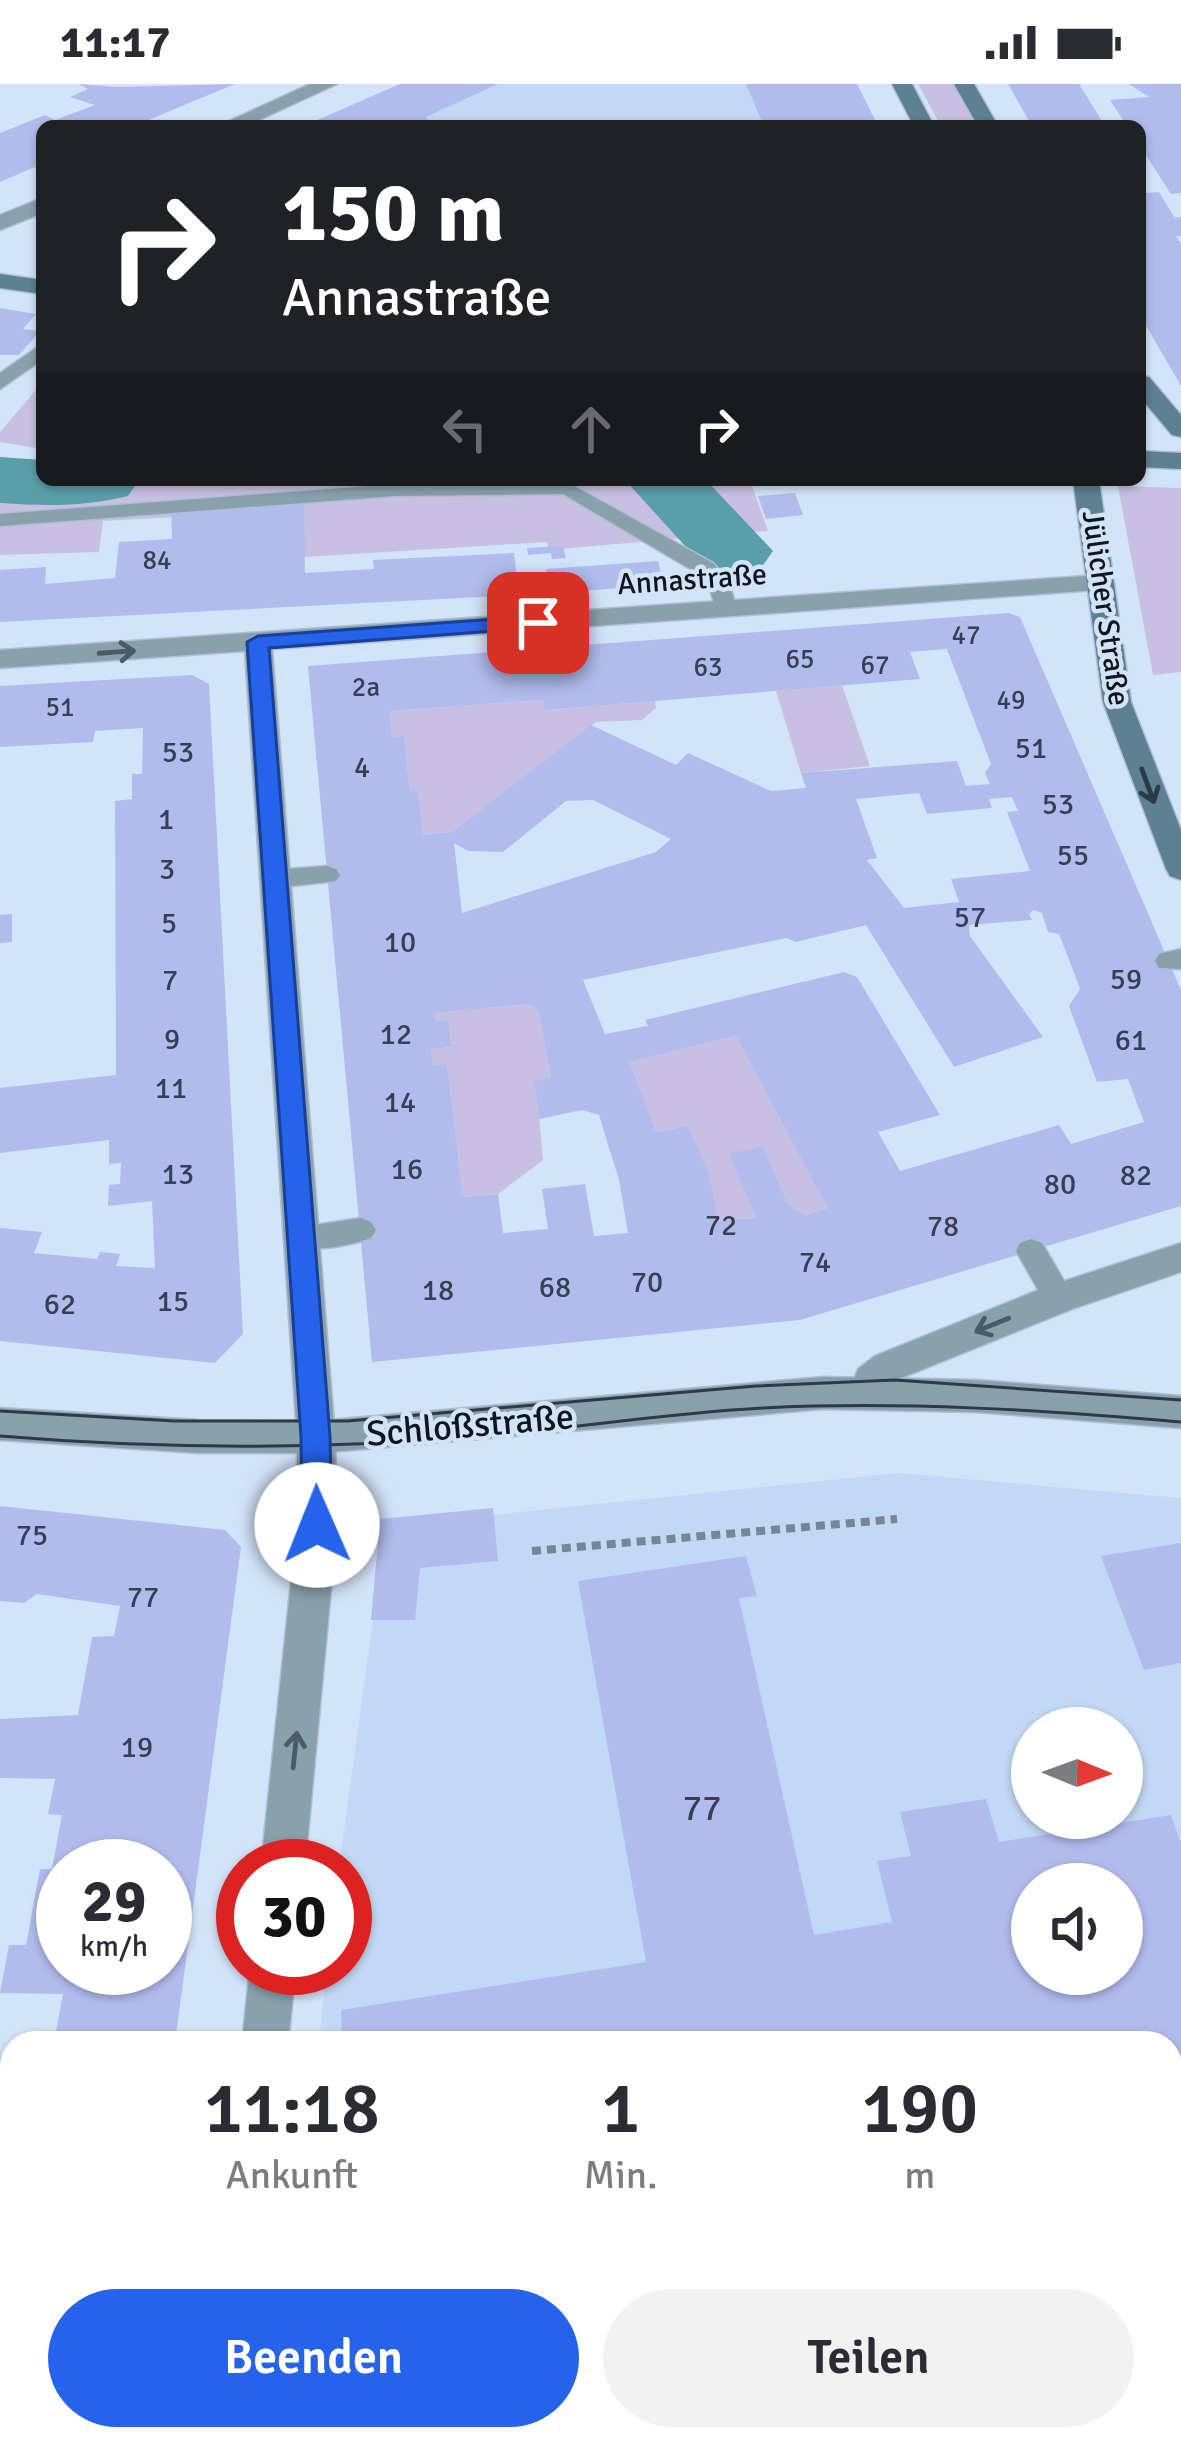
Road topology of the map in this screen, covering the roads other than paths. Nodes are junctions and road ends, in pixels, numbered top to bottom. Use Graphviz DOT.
graph roads {
  1 [pos="327,84"];
  2 [pos="902,84"];
  3 [pos="964,84"];
  4 [pos="242,120"];
  5 [pos="922,120"];
  6 [pos="985,120"];
  7 [pos="36,208"];
  8 [pos="0,223"];
  9 [pos="0,281"];
  10 [pos="36,286"];
  11 [pos="36,355"];
  12 [pos="0,382"];
  13 [pos="1146,389"];
  14 [pos="1181,430"];
  15 [pos="1146,459"];
  16 [pos="1181,461"];
  17 [pos="1087,486"];
  18 [pos="0,520"];
  19 [pos="1101,583"];
  20 [pos="732,618"];
  21 [pos="258,642"];
  22 [pos="0,659"];
  23 [pos="1181,869"];
  24 [pos="327,874"];
  25 [pos="274,880"];
  26 [pos="361,1230"];
  27 [pos="299,1238"];
  28 [pos="1031,1251"];
  29 [pos="1181,1257"];
  30 [pos="1059,1298"];
  31 [pos="868,1393"];
  32 [pos="1181,1412"];
  33 [pos="0,1424"];
  34 [pos="316,1437"];
  35 [pos="286,1839"];
  36 [pos="270,1995"];
  37 [pos="266,2031"];
  1 -- 4 [label="street"];
  2 -- 5 [label="main road"];
  3 -- 6 [label="main road"];
  7 -- 8 [label="street"];
  9 -- 10 [label="main road"];
  11 -- 12 [label="lane"];
  13 -- 14 [label="main road"];
  15 -- 16 [label="main road"];
  17 -- 19 [label="main road, Jülicher Straße"];
  18 -- 20 [label="lane"];
  19 -- 20 [label="street, Annastraße"];
  19 -- 23 [label="main road, Jülicher Straße, one-way"];
  20 -- 21 [label="street, Annastraße"];
  22 -- 21 [label="street, Annastraße, one-way"];
  21 -- 25 [label="street"];
  24 -- 25 [label="lane"];
  25 -- 27 [label="street"];
  26 -- 27 [label="lane"];
  27 -- 34 [label="street"];
  28 -- 30 [label="lane"];
  29 -- 30 [label="street"];
  30 -- 31 [label="street, one-way"];
  31 -- 32 [label="street, Schloßstraße"];
  31 -- 34 [label="street, Schloßstraße"];
  33 -- 34 [label="street, Schloßstraße"];
  35 -- 34 [label="street, one-way"];
  36 -- 37 [label="street"];
}
